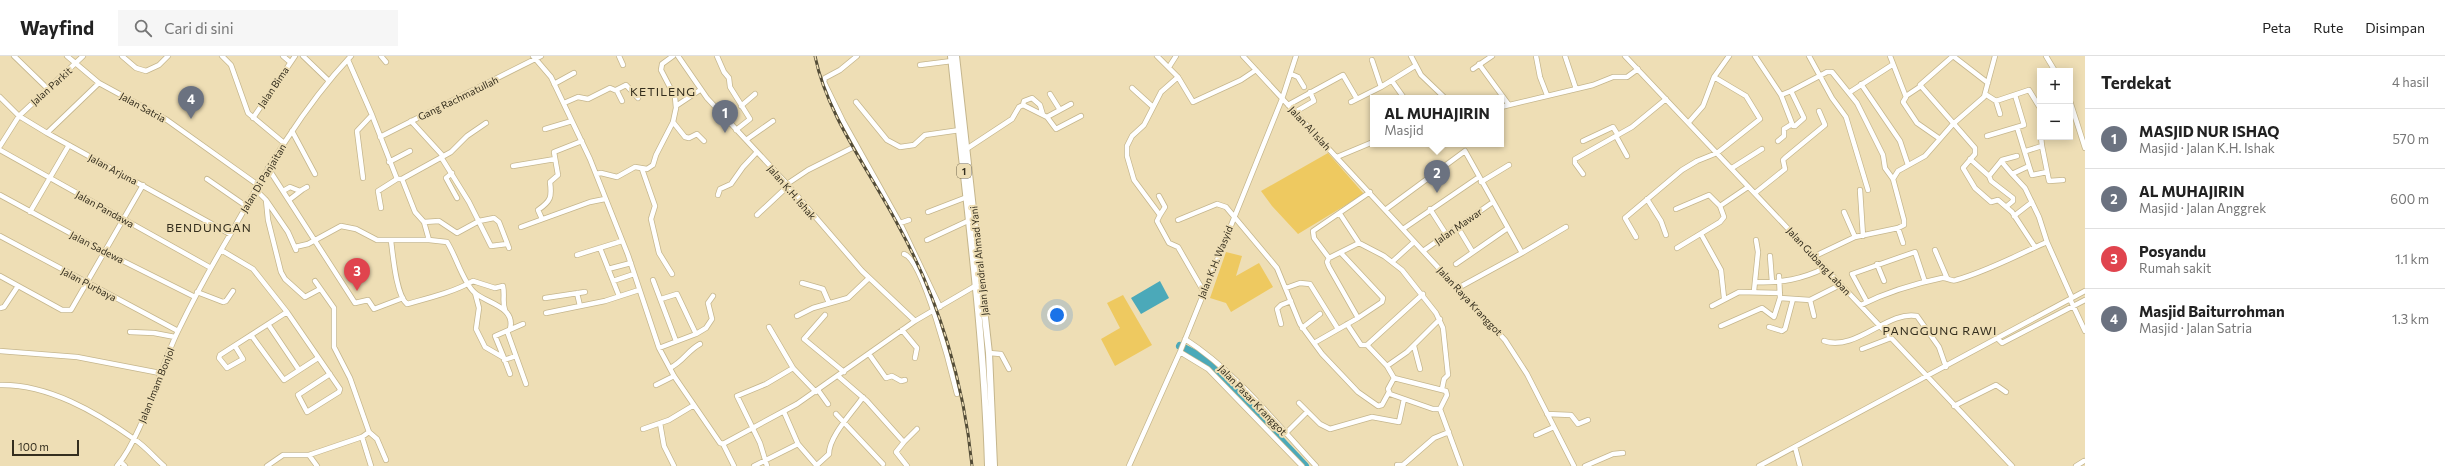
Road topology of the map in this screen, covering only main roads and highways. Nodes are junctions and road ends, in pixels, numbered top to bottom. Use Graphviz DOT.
graph roads {
  1 [pos="953,58"];
  2 [pos="982,285"];
  3 [pos="975,286"];
  4 [pos="988,466"];
  5 [pos="994,466"];
  1 -- 2 [label="highway, Jalan Jendral Ahmad Yani / 1"];
  1 -- 3 [label="highway, Jalan Jendral Ahmad Yani / 1"];
  2 -- 3 [label="highway"];
  2 -- 5 [label="highway, Jalan Jendral Ahmad Yani / 1"];
  3 -- 4 [label="highway, Jalan Jendral Ahmad Yani / 1"];
}
